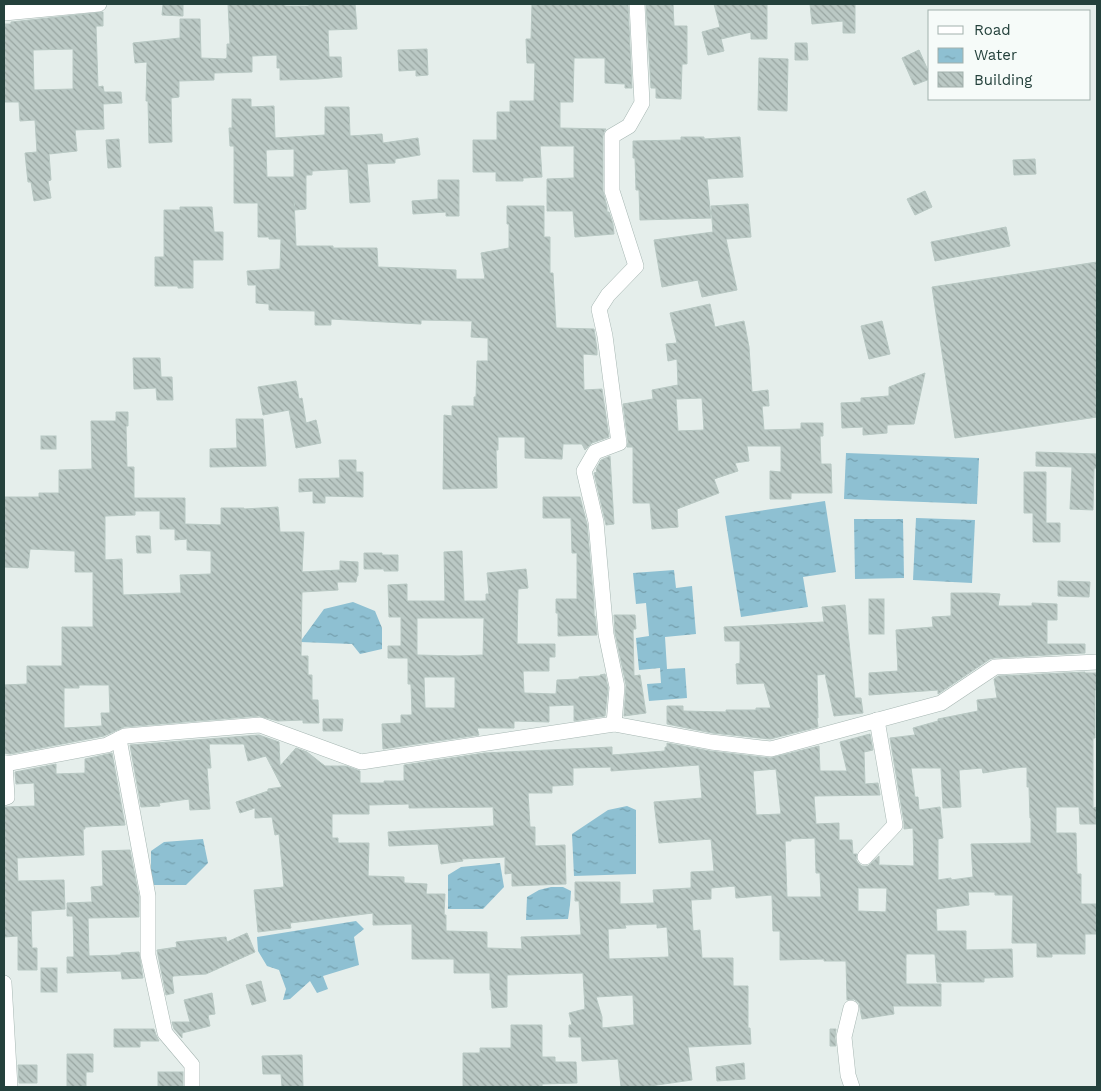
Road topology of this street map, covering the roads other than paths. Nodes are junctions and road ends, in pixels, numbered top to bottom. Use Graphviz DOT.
graph roads {
  1 [pos="99,4"];
  2 [pos="637,4"];
  3 [pos="4,13"];
  4 [pos="1097,662"];
  5 [pos="876,720"];
  6 [pos="614,724"];
  7 [pos="119,739"];
  8 [pos="4,763"];
  9 [pos="4,798"];
  10 [pos="865,857"];
  11 [pos="4,983"];
  12 [pos="851,1008"];
  13 [pos="10,1087"];
  14 [pos="192,1087"];
  15 [pos="852,1087"];
  1 -- 3 [label="street"];
  2 -- 6 [label="street"];
  4 -- 5 [label="street"];
  5 -- 6 [label="street"];
  5 -- 10 [label="street"];
  6 -- 7 [label="street"];
  7 -- 8 [label="street"];
  7 -- 14 [label="street"];
  8 -- 9 [label="street"];
  11 -- 13 [label="street"];
  12 -- 15 [label="street"];
}
